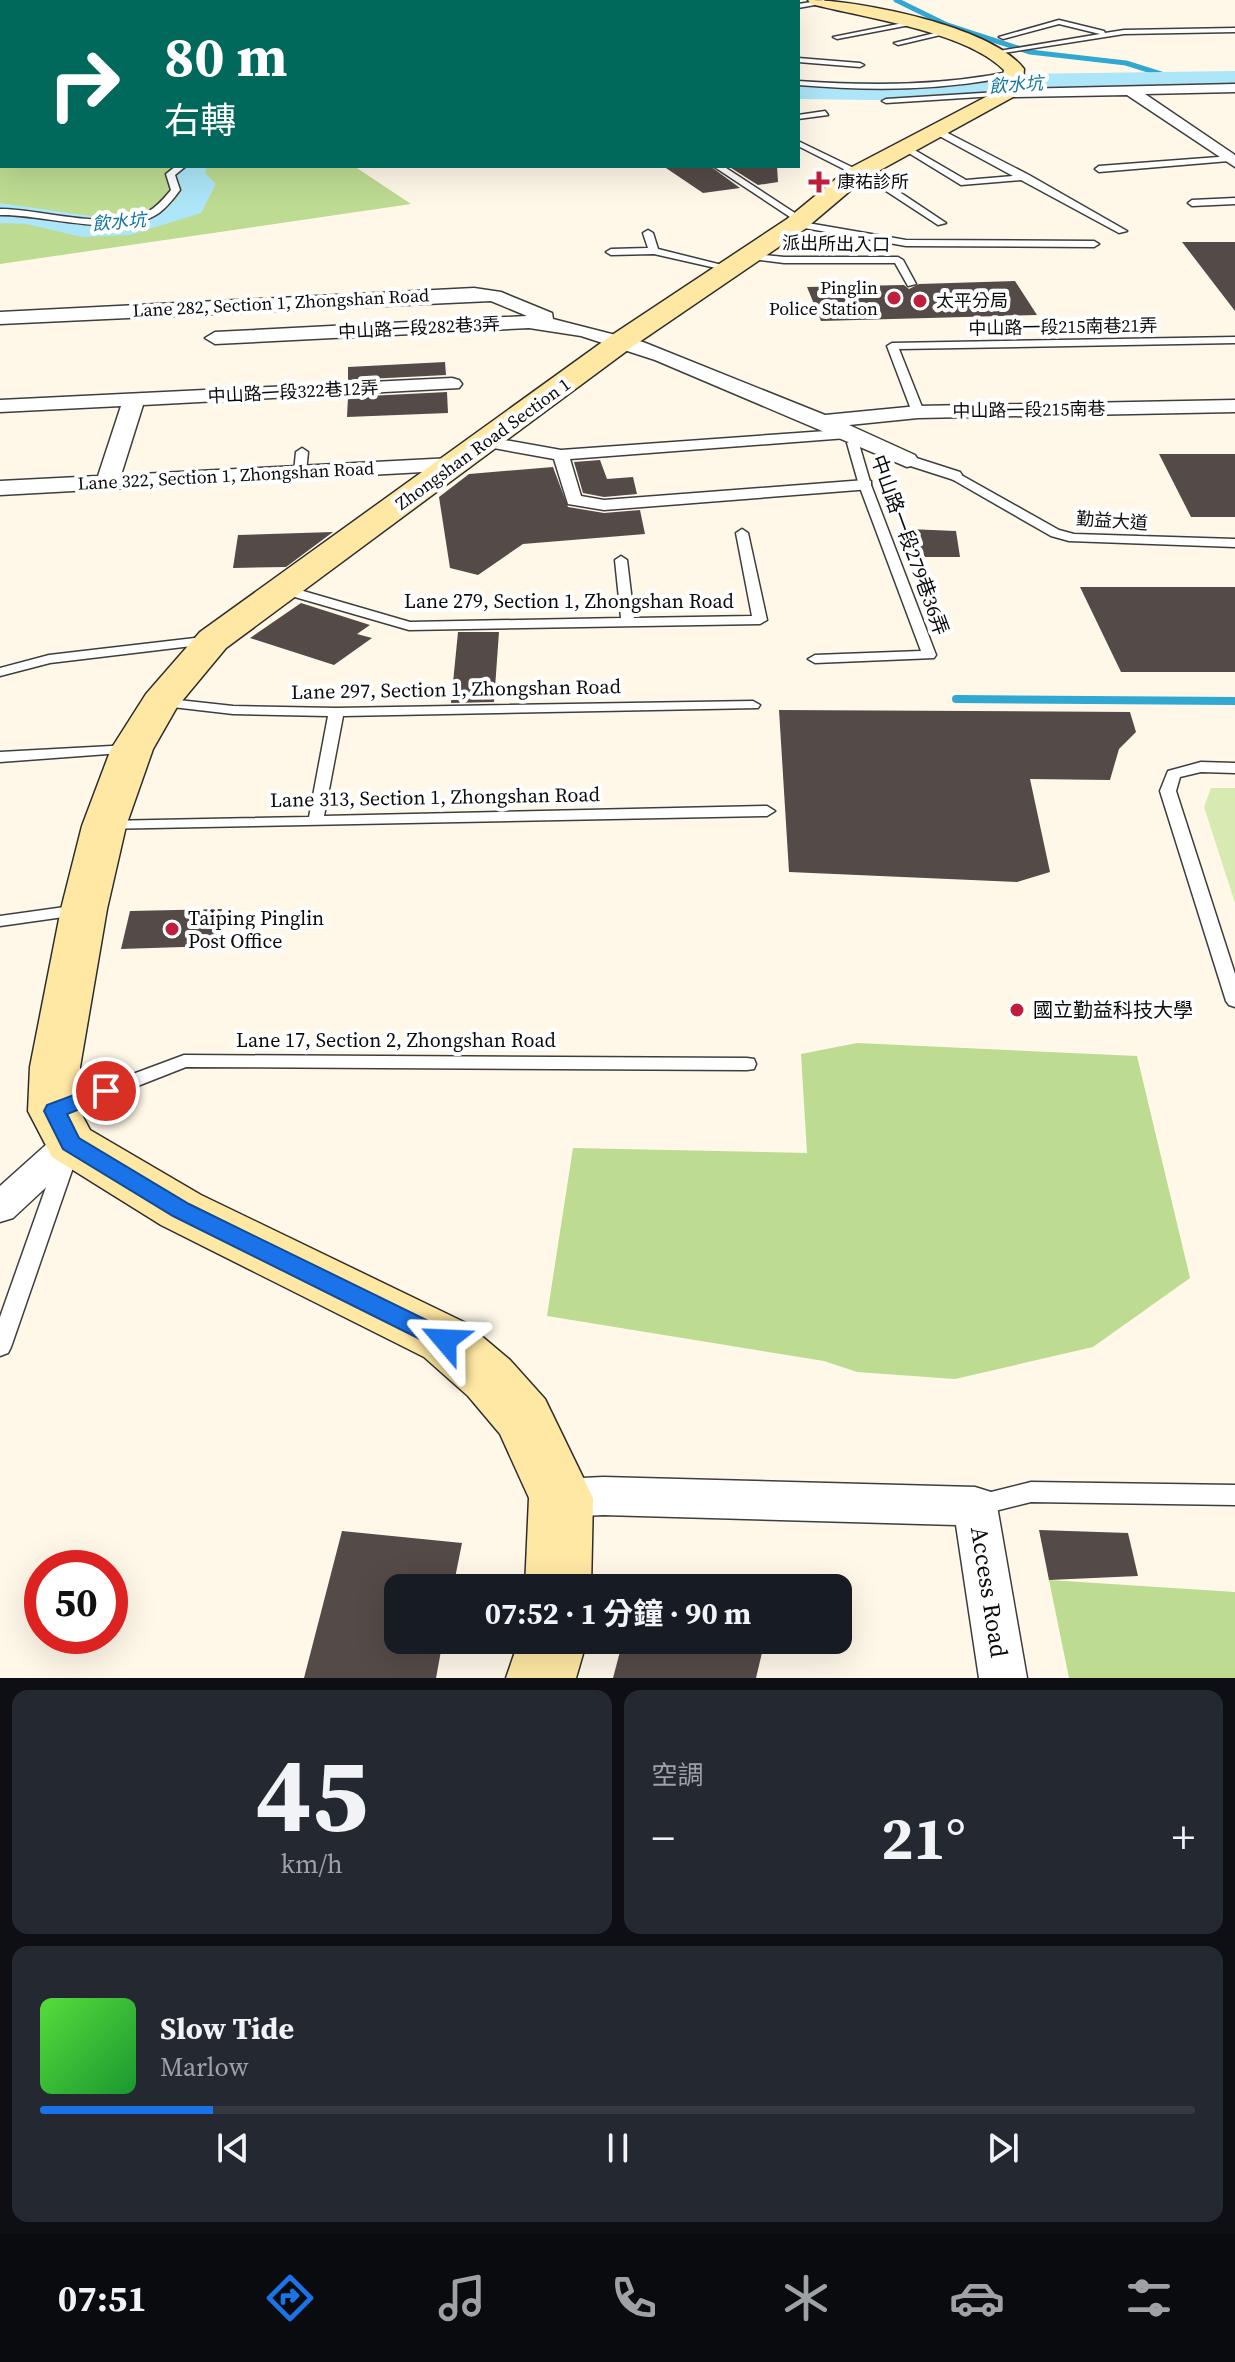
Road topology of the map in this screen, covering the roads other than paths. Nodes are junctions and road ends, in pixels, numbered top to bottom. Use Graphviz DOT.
graph roads {
  1 [pos="820,1"];
  2 [pos="800,6"];
  3 [pos="913,23"];
  4 [pos="1233,31"];
  5 [pos="947,32"];
  6 [pos="1107,34"];
  7 [pos="837,37"];
  8 [pos="898,43"];
  9 [pos="1000,44"];
  10 [pos="800,60"];
  11 [pos="860,65"];
  12 [pos="800,83"];
  13 [pos="1012,86"];
  14 [pos="1235,88"];
  15 [pos="1132,92"];
  16 [pos="886,101"];
  17 [pos="825,113"];
  18 [pos="800,117"];
  19 [pos="935,130"];
  20 [pos="800,144"];
  21 [pos="903,147"];
  22 [pos="1232,160"];
  23 [pos="179,168"];
  24 [pos="720,168"];
  25 [pos="1099,169"];
  26 [pos="856,174"];
  27 [pos="1026,177"];
  28 [pos="1235,201"];
  29 [pos="1192,203"];
  30 [pos="0,212"];
  31 [pos="797,222"];
  32 [pos="941,223"];
  33 [pos="1122,231"];
  34 [pos="648,233"];
  35 [pos="1094,244"];
  36 [pos="654,251"];
  37 [pos="611,252"];
  38 [pos="738,262"];
  39 [pos="911,284"];
  40 [pos="302,302"];
  41 [pos="0,318"];
  42 [pos="557,324"];
  43 [pos="308,334"];
  44 [pos="215,338"];
  45 [pos="1235,340"];
  46 [pos="622,341"];
  47 [pos="452,384"];
  48 [pos="134,400"];
  49 [pos="0,406"];
  50 [pos="1235,406"];
  51 [pos="918,412"];
  52 [pos="823,420"];
  53 [pos="859,436"];
  54 [pos="488,442"];
  55 [pos="561,455"];
  56 [pos="907,460"];
  57 [pos="452,465"];
  58 [pos="954,475"];
  59 [pos="107,483"];
  60 [pos="865,485"];
  61 [pos="0,488"];
  62 [pos="742,533"];
  63 [pos="1235,543"];
  64 [pos="621,560"];
  65 [pos="286,590"];
  66 [pos="628,623"];
  67 [pos="213,640"];
  68 [pos="815,659"];
  69 [pos="0,672"];
  70 [pos="160,702"];
  71 [pos="753,705"];
  72 [pos="336,712"];
  73 [pos="132,749"];
  74 [pos="0,757"];
  75 [pos="1235,768"];
  76 [pos="767,811"];
  77 [pos="316,819"];
  78 [pos="104,826"];
  79 [pos="84,909"];
  80 [pos="0,921"];
  81 [pos="1235,1001"];
  82 [pos="747,1064"];
  83 [pos="63,1127"];
  84 [pos="0,1208"];
  85 [pos="0,1347"];
  86 [pos="1235,1495"];
  87 [pos="561,1498"];
  88 [pos="975,1506"];
  89 [pos="558,1574"];
  90 [pos="549,1654"];
  91 [pos="541,1678"];
  92 [pos="1003,1678"];
  1 -- 2 [label="lane"];
  1 -- 3 [label="main road"];
  3 -- 5 [label="main road"];
  3 -- 7 [label="lane"];
  4 -- 6 [label="lane"];
  5 -- 8 [label="lane"];
  5 -- 9 [label="main road"];
  6 -- 9 [label="lane"];
  6 -- 9 [label="lane"];
  9 -- 13 [label="main road"];
  10 -- 11 [label="lane"];
  12 -- 13 [label="lane"];
  13 -- 15 [label="street"];
  13 -- 16 [label="lane"];
  13 -- 19 [label="main road, Zhongshan Road Section 1"];
  14 -- 15 [label="street"];
  15 -- 22 [label="street"];
  17 -- 18 [label="lane"];
  19 -- 21 [label="main road, Zhongshan Road Section 1"];
  19 -- 27 [label="lane"];
  20 -- 26 [label="lane"];
  21 -- 26 [label="main road, Zhongshan Road Section 1"];
  21 -- 27 [label="lane"];
  22 -- 25 [label="lane"];
  23 -- 30 [label="lane"];
  24 -- 31 [label="lane"];
  26 -- 31 [label="main road, Zhongshan Road Section 1"];
  26 -- 32 [label="lane"];
  27 -- 33 [label="lane"];
  28 -- 29 [label="lane"];
  31 -- 35 [label="lane"];
  31 -- 38 [label="main road, Zhongshan Road Section 1"];
  34 -- 36 [label="lane"];
  36 -- 37 [label="lane"];
  36 -- 38 [label="lane"];
  38 -- 39 [label="lane, 派出所出入口"];
  38 -- 46 [label="main road, Zhongshan Road Section 1"];
  40 -- 41 [label="street, Lane 282, Section 1, Zhongshan Road"];
  40 -- 42 [label="street, Lane 282, Section 1, Zhongshan Road"];
  40 -- 43 [label="street"];
  42 -- 43 [label="street, 中山路一段282巷3弄"];
  42 -- 46 [label="street, 中山路一段282巷3弄"];
  43 -- 44 [label="street, 中山路一段282巷3弄"];
  45 -- 51 [label="lane, 中山路一段215南巷21弄"];
  46 -- 52 [label="street, 中山路一段282巷3弄"];
  46 -- 54 [label="main road, Zhongshan Road Section 1"];
  47 -- 48 [label="street, 中山路一段322巷12弄"];
  48 -- 49 [label="street, 中山路一段322巷12弄"];
  48 -- 59 [label="street"];
  50 -- 51 [label="street, 中山路一段215南巷"];
  51 -- 52 [label="street, 中山路一段215南巷"];
  52 -- 53 [label="street, 中山路一段282巷3弄"];
  53 -- 55 [label="street"];
  53 -- 56 [label="street, 中山路一段282巷3弄"];
  53 -- 60 [label="lane, 中山路一段279巷36弄"];
  54 -- 55 [label="street"];
  54 -- 57 [label="main road, Zhongshan Road Section 1"];
  55 -- 60 [label="street"];
  56 -- 58 [label="street"];
  57 -- 59 [label="street, Lane 322, Section 1, Zhongshan Road"];
  57 -- 65 [label="main road, Zhongshan Road Section 1"];
  58 -- 63 [label="lane, 勤益大道"];
  59 -- 61 [label="street, Lane 322, Section 1, Zhongshan Road"];
  60 -- 68 [label="lane, 中山路一段279巷36弄"];
  62 -- 66 [label="lane, Lane 279, Section 1, Zhongshan Road"];
  64 -- 66 [label="lane"];
  65 -- 66 [label="lane, Lane 279, Section 1, Zhongshan Road"];
  65 -- 67 [label="main road, Zhongshan Road Section 1"];
  67 -- 69 [label="lane"];
  67 -- 70 [label="main road, Zhongshan Road Section 1"];
  70 -- 72 [label="lane, Lane 297, Section 1, Zhongshan Road"];
  70 -- 73 [label="main road, Zhongshan Road Section 1"];
  71 -- 72 [label="lane, Lane 297, Section 1, Zhongshan Road"];
  72 -- 77 [label="lane"];
  73 -- 74 [label="lane"];
  73 -- 78 [label="main road, Zhongshan Road Section 1"];
  75 -- 81 [label="lane"];
  76 -- 77 [label="lane, Lane 313, Section 1, Zhongshan Road"];
  77 -- 78 [label="lane, Lane 313, Section 1, Zhongshan Road"];
  78 -- 79 [label="main road, Zhongshan Road Section 1"];
  79 -- 80 [label="lane"];
  79 -- 83 [label="main road, Zhongshan Road Section 1"];
  82 -- 83 [label="lane, Lane 17, Section 2, Zhongshan Road"];
  83 -- 84 [label="street"];
  83 -- 85 [label="lane"];
  83 -- 87 [label="main road"];
  86 -- 88 [label="lane"];
  87 -- 88 [label="street"];
  87 -- 89 [label="main road"];
  88 -- 92 [label="street, Access Road"];
  90 -- 91 [label="main road"];
}
